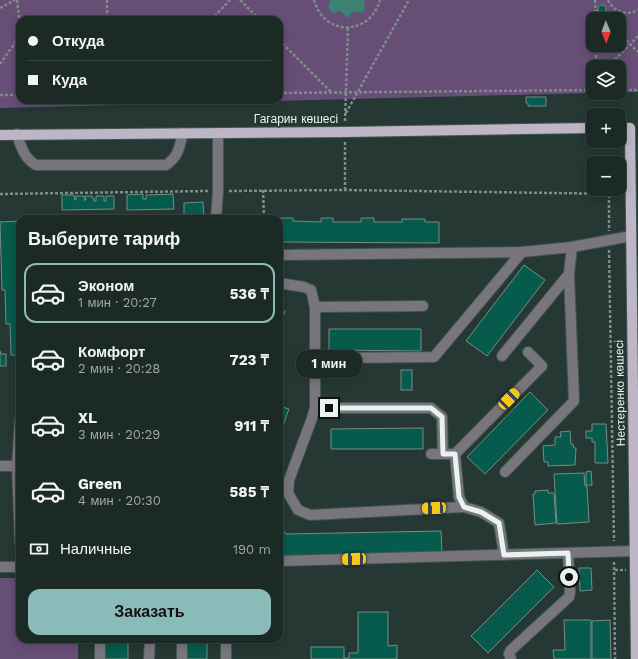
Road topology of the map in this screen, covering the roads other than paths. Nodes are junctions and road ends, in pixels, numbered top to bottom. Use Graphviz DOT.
graph roads {
  1 [pos="586,128"];
  2 [pos="634,128"];
  3 [pos="183,133"];
  4 [pos="218,133"];
  5 [pos="17,134"];
  6 [pos="0,135"];
  7 [pos="216,215"];
  8 [pos="631,236"];
  9 [pos="572,247"];
  10 [pos="635,247"];
  11 [pos="522,252"];
  12 [pos="283,255"];
  13 [pos="569,274"];
  14 [pos="283,284"];
  15 [pos="423,306"];
  16 [pos="315,307"];
  17 [pos="528,352"];
  18 [pos="502,356"];
  19 [pos="334,358"];
  20 [pos="636,390"];
  21 [pos="315,408"];
  22 [pos="431,454"];
  23 [pos="443,454"];
  24 [pos="455,454"];
  25 [pos="0,466"];
  26 [pos="16,466"];
  27 [pos="505,472"];
  28 [pos="636,485"];
  29 [pos="464,507"];
  30 [pos="635,551"];
  31 [pos="568,553"];
  32 [pos="504,555"];
  33 [pos="283,561"];
  34 [pos="16,567"];
  35 [pos="0,568"];
  36 [pos="637,635"];
  37 [pos="100,643"];
  38 [pos="150,643"];
  39 [pos="182,643"];
  40 [pos="226,643"];
  41 [pos="100,659"];
  42 [pos="149,659"];
  43 [pos="182,659"];
  44 [pos="226,659"];
  45 [pos="511,659"];
  46 [pos="636,659"];
  1 -- 4 [label="main road, Гагарин көшесі"];
  2 -- 8 [label="main road, Нестеренко көшесі"];
  3 -- 4 [label="main road, Гагарин көшесі"];
  3 -- 5 [label="main road, Гагарин көшесі"];
  3 -- 5 [label="street"];
  4 -- 7 [label="street"];
  5 -- 6 [label="main road, Гагарин көшесі"];
  8 -- 9 [label="street"];
  8 -- 10 [label="main road, Нестеренко көшесі"];
  9 -- 11 [label="street"];
  9 -- 13 [label="street"];
  10 -- 20 [label="main road, Нестеренко көшесі"];
  11 -- 12 [label="street"];
  11 -- 19 [label="street"];
  13 -- 18 [label="street"];
  13 -- 27 [label="street"];
  14 -- 16 [label="street"];
  15 -- 16 [label="street"];
  16 -- 21 [label="street"];
  17 -- 24 [label="street"];
  20 -- 28 [label="main road, Нестеренко көшесі"];
  21 -- 23 [label="street"];
  21 -- 29 [label="street"];
  22 -- 23 [label="street"];
  23 -- 24 [label="street"];
  24 -- 29 [label="street"];
  25 -- 26 [label="street"];
  28 -- 30 [label="main road, Нестеренко көшесі"];
  29 -- 32 [label="street"];
  30 -- 31 [label="street"];
  30 -- 36 [label="main road, Нестеренко көшесі"];
  31 -- 32 [label="street"];
  31 -- 45 [label="street"];
  32 -- 33 [label="street"];
  34 -- 35 [label="street"];
  36 -- 46 [label="main road, Нестеренко көшесі"];
  37 -- 41 [label="street"];
  38 -- 42 [label="street"];
  39 -- 43 [label="street"];
  40 -- 44 [label="street"];
}
